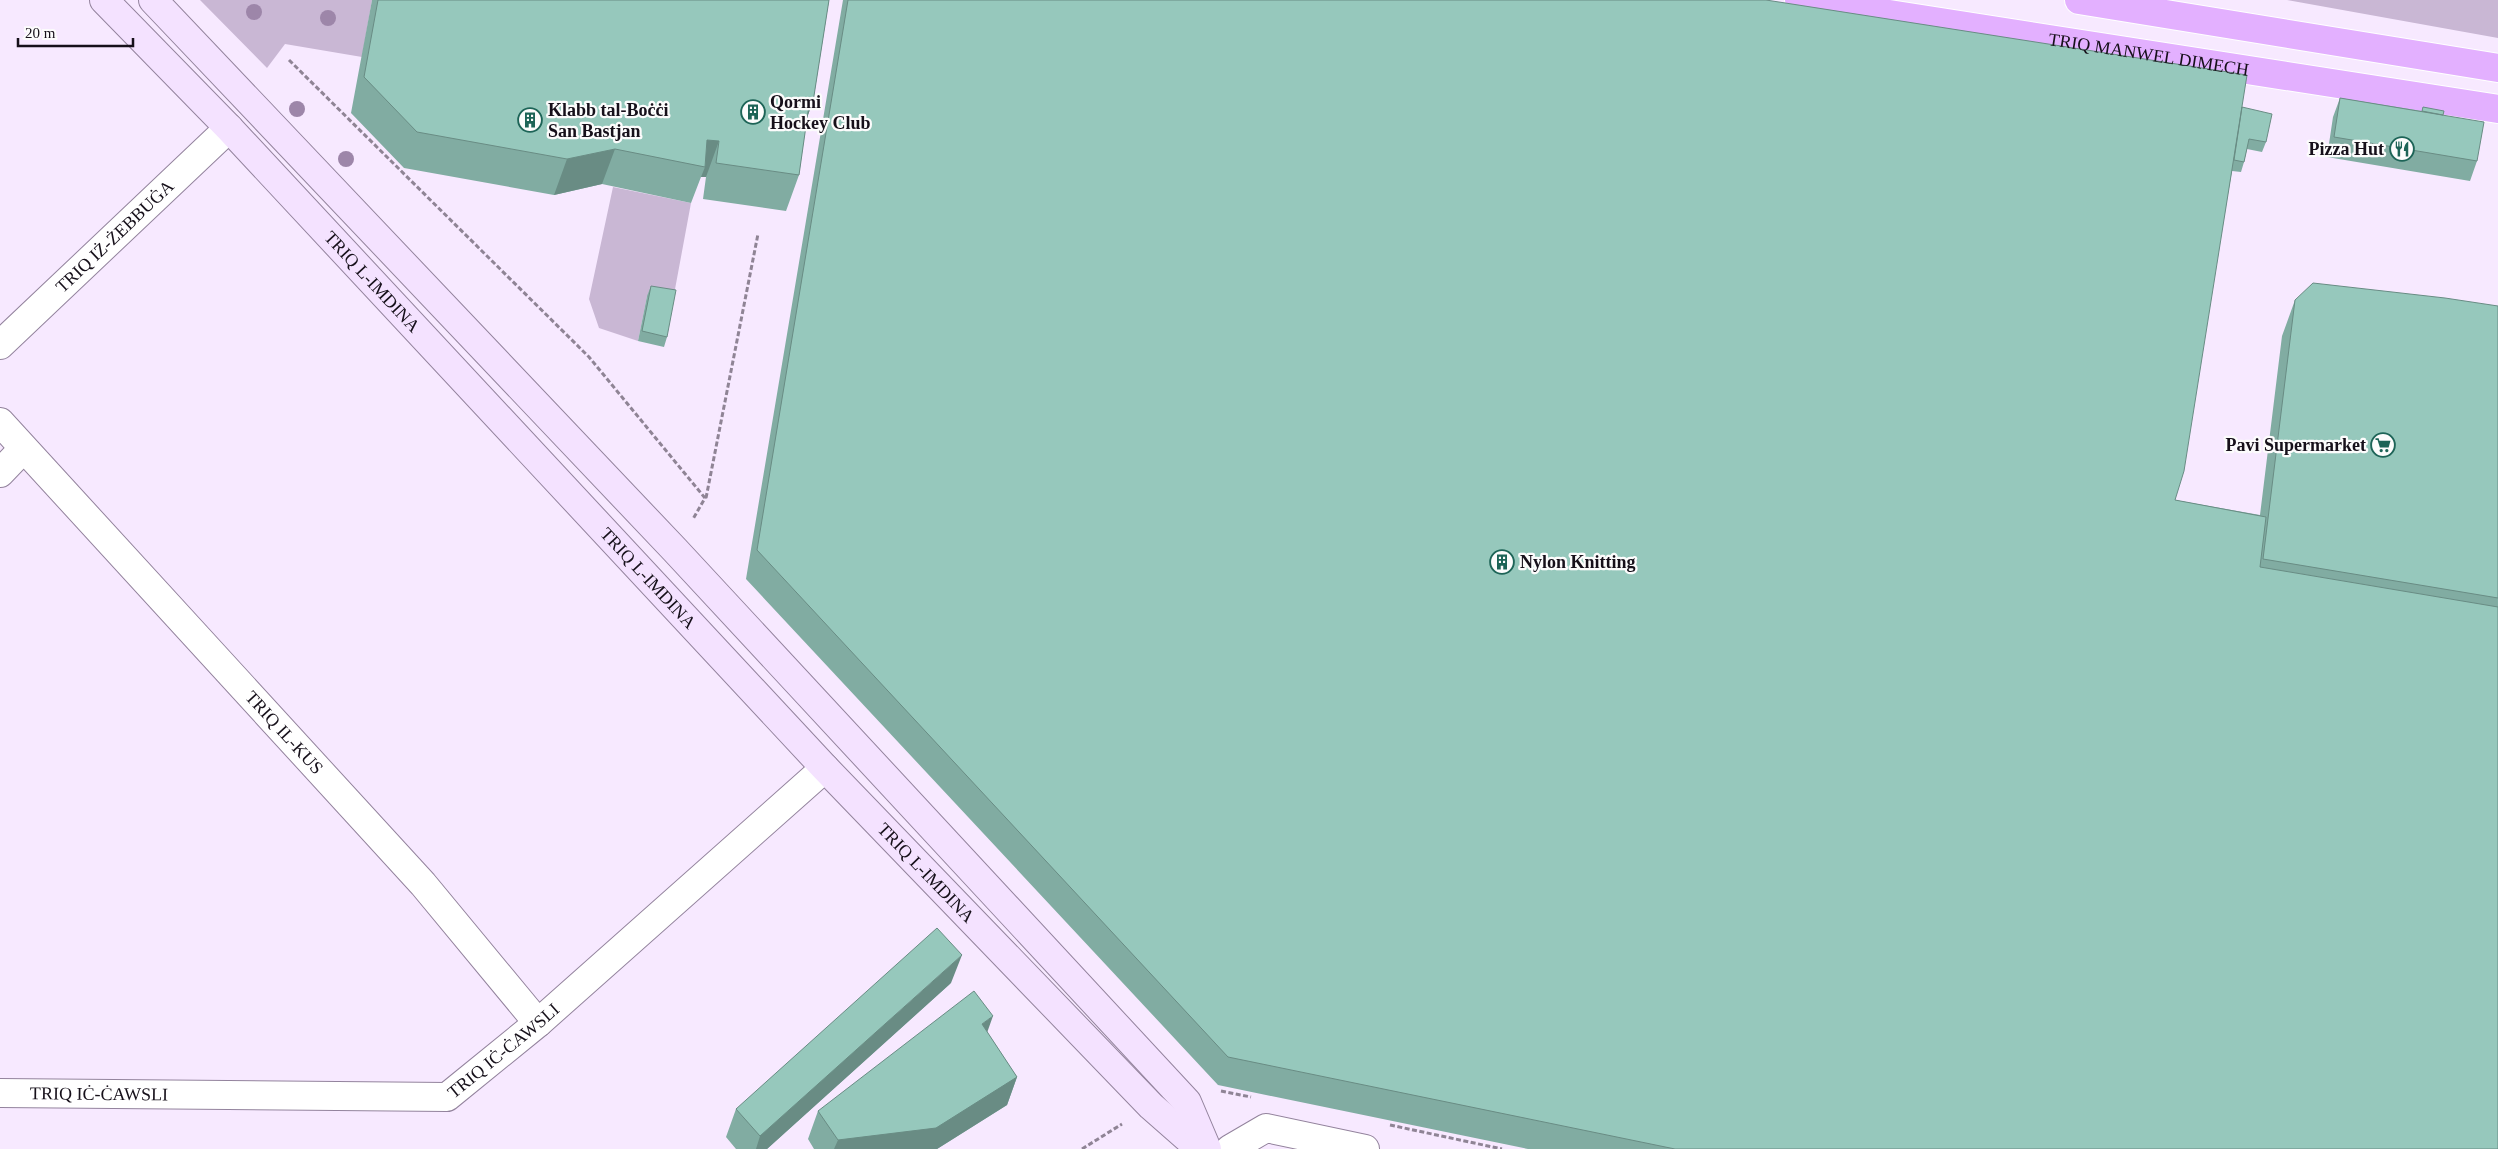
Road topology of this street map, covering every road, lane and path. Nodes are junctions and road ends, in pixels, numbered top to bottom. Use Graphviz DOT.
graph roads {
  1 [pos="104,0"];
  2 [pos="153,0"];
  3 [pos="1799,0"];
  4 [pos="2079,0"];
  5 [pos="289,60"];
  6 [pos="2498,68"];
  7 [pos="2498,109"];
  8 [pos="230,128"];
  9 [pos="758,234"];
  10 [pos="0,345"];
  11 [pos="0,422"];
  12 [pos="23,448"];
  13 [pos="0,473"];
  14 [pos="706,498"];
  15 [pos="675,550"];
  16 [pos="825,768"];
  17 [pos="538,1023"];
  18 [pos="1212,1090"];
  19 [pos="0,1093"];
  20 [pos="1259,1099"];
  21 [pos="1152,1106"];
  22 [pos="1382,1124"];
  23 [pos="1082,1149"];
  24 [pos="1200,1149"];
  25 [pos="1208,1149"];
  26 [pos="1230,1149"];
  27 [pos="1365,1149"];
  28 [pos="1502,1149"];
  1 -- 8 [label="main road, TRIQ L-IMDINA"];
  2 -- 15 [label="main road, TRIQ L-IMDINA"];
  3 -- 7 [label="highway, TRIQ MANWEL DIMECH"];
  4 -- 6 [label="highway"];
  5 -- 14 [label="path"];
  8 -- 10 [label="street, TRIQ IŻ-ŻEBBUĠA"];
  8 -- 16 [label="main road, TRIQ L-IMDINA"];
  9 -- 14 [label="path"];
  11 -- 12 [label="street, TRIQ IL-KUS"];
  12 -- 13 [label="street"];
  12 -- 17 [label="street, TRIQ IL-KUS"];
  14 -- 15 [label="path"];
  15 -- 25 [label="main road, TRIQ L-IMDINA"];
  16 -- 17 [label="street, TRIQ IĊ-ĊAWSLI"];
  16 -- 21 [label="main road, TRIQ L-IMDINA"];
  17 -- 19 [label="street, TRIQ IĊ-ĊAWSLI"];
  18 -- 20 [label="path"];
  21 -- 23 [label="path"];
  21 -- 24 [label="main road, TRIQ L-IMDINA"];
  22 -- 28 [label="path"];
  26 -- 27 [label="street"];
}
